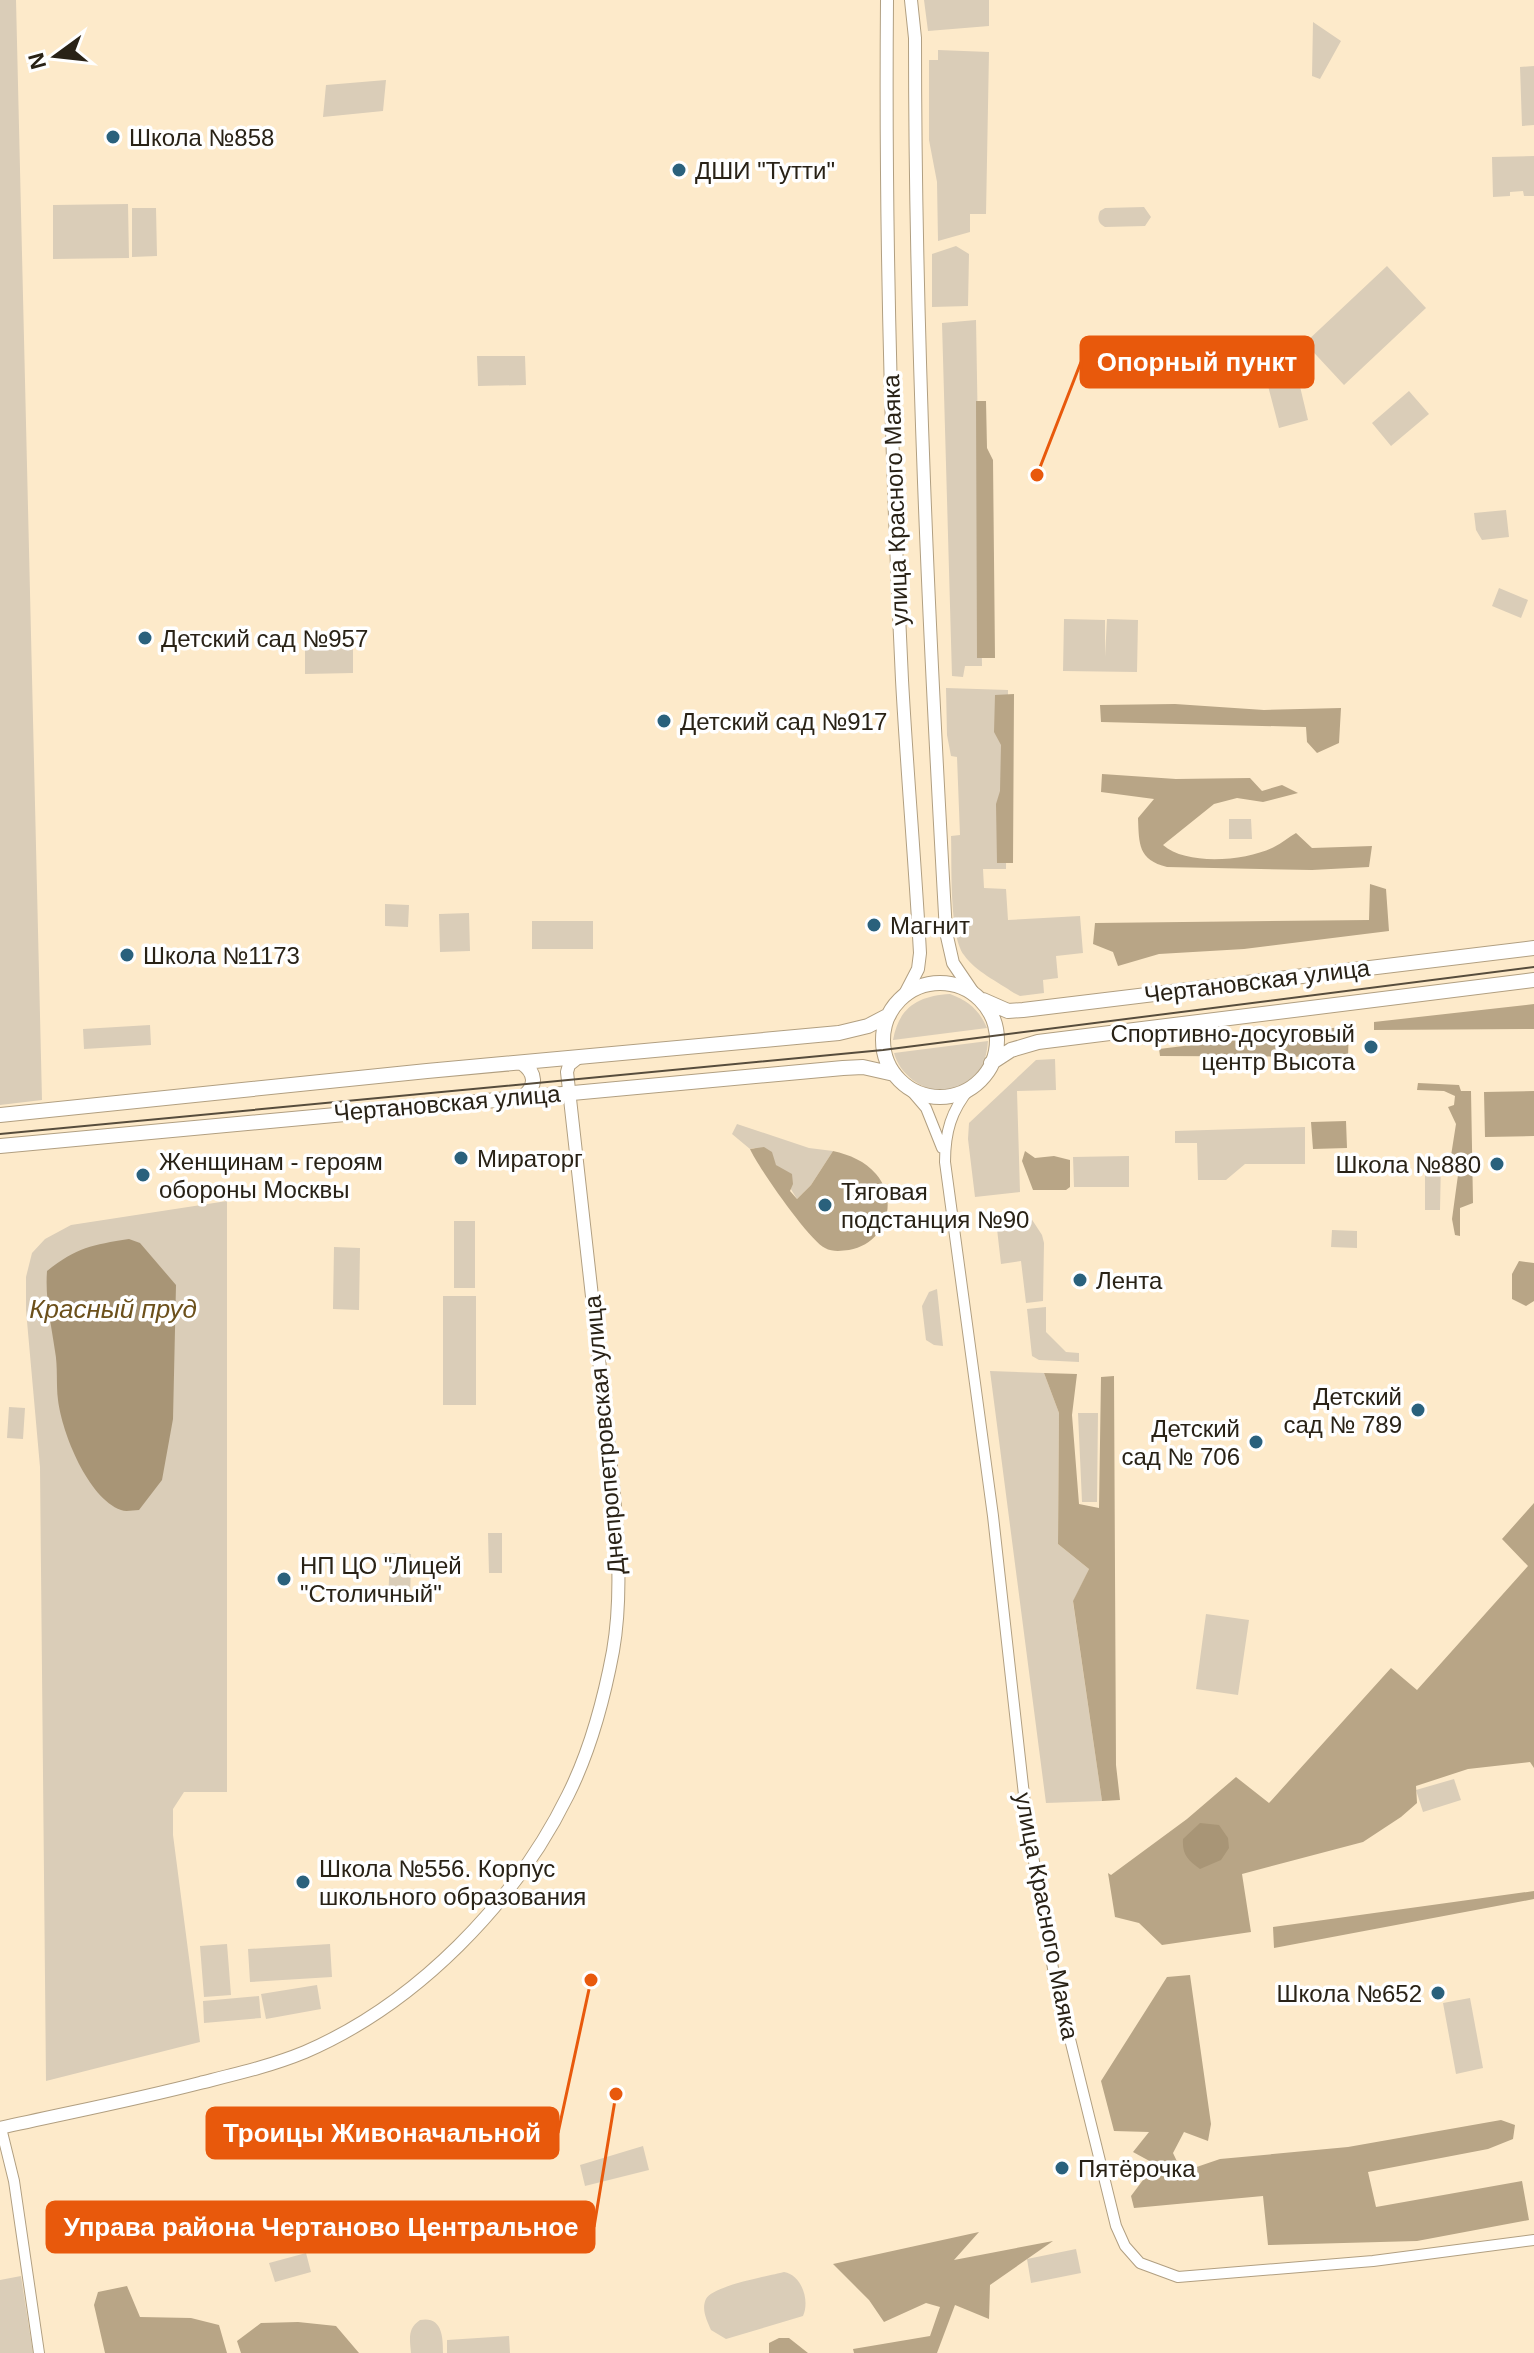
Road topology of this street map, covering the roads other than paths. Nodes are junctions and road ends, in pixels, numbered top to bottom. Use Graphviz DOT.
graph roads {
  1 [pos="887,0"];
  2 [pos="911,0"];
  3 [pos="1534,948"];
  4 [pos="1534,980"];
  5 [pos="904,996"];
  6 [pos="977,996"];
  7 [pos="889,1015"];
  8 [pos="579,1057"];
  9 [pos="522,1063"];
  10 [pos="991,1063"];
  11 [pos="894,1074"];
  12 [pos="908,1087"];
  13 [pos="970,1088"];
  14 [pos="569,1092"];
  15 [pos="523,1097"];
  16 [pos="0,1115"];
  17 [pos="0,1146"];
  18 [pos="945,1162"];
  19 [pos="0,2128"];
  20 [pos="1534,2240"];
  21 [pos="39,2353"];
  1 -- 5 [label="street, улица Красного Маяка"];
  2 -- 6 [label="street, улица Красного Маяка"];
  3 -- 6 [label="main road, Чертановская улица"];
  4 -- 10 [label="main road, Чертановская улица"];
  5 -- 6 [label="main road, Чертановская улица"];
  5 -- 7 [label="main road, Чертановская улица"];
  6 -- 10 [label="main road"];
  7 -- 8 [label="main road, Чертановская улица"];
  7 -- 11 [label="main road"];
  8 -- 9 [label="main road, Чертановская улица"];
  8 -- 14 [label="street, Днепропетровская улица"];
  9 -- 15 [label="main road"];
  9 -- 16 [label="main road, Чертановская улица"];
  10 -- 13 [label="main road, Чертановская улица"];
  11 -- 12 [label="main road"];
  11 -- 14 [label="main road, Чертановская улица"];
  12 -- 13 [label="main road"];
  12 -- 18 [label="street, улица Красного Маяка"];
  13 -- 18 [label="street, улица Красного Маяка"];
  14 -- 15 [label="main road, Чертановская улица"];
  14 -- 19 [label="street, Днепропетровская улица"];
  15 -- 17 [label="main road, Чертановская улица"];
  18 -- 20 [label="street, улица Красного Маяка"];
  19 -- 21 [label="street"];
}
